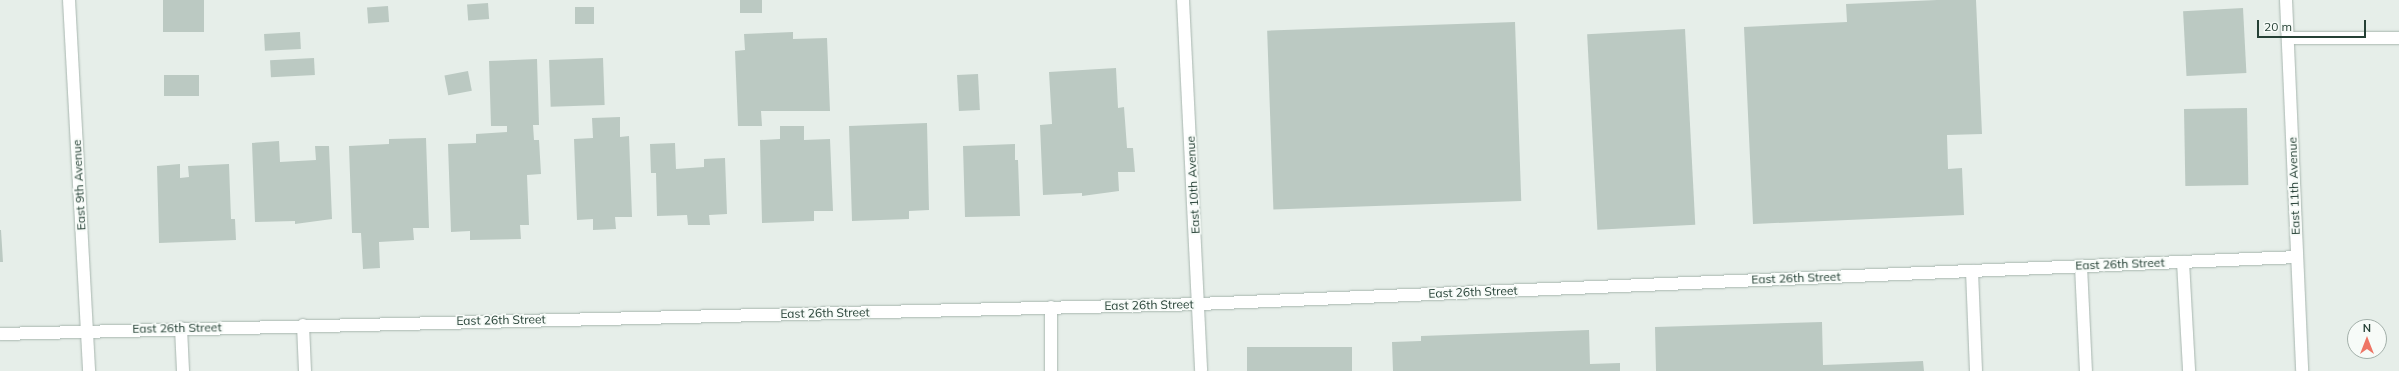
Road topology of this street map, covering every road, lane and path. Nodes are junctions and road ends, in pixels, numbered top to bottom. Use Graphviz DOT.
graph roads {
  1 [pos="70,0"];
  2 [pos="1183,0"];
  3 [pos="2286,0"];
  4 [pos="2288,38"];
  5 [pos="2399,38"];
  6 [pos="2297,257"];
  7 [pos="2183,262"];
  8 [pos="2081,266"];
  9 [pos="1972,271"];
  10 [pos="1199,304"];
  11 [pos="1051,307"];
  12 [pos="304,325"];
  13 [pos="181,328"];
  14 [pos="87,330"];
  15 [pos="0,334"];
  16 [pos="89,371"];
  17 [pos="183,371"];
  18 [pos="305,371"];
  19 [pos="1051,371"];
  20 [pos="1201,371"];
  21 [pos="1976,371"];
  22 [pos="2086,371"];
  23 [pos="2189,371"];
  24 [pos="2302,371"];
  1 -- 14 [label="street, East 9th Avenue"];
  2 -- 10 [label="street, East 10th Avenue"];
  3 -- 4 [label="street, East 11th Avenue"];
  4 -- 5 [label="street"];
  4 -- 6 [label="street, East 11th Avenue"];
  6 -- 7 [label="street, East 26th Street"];
  6 -- 24 [label="street, East 11th Avenue"];
  7 -- 8 [label="street, East 26th Street"];
  7 -- 23 [label="street"];
  8 -- 9 [label="street, East 26th Street"];
  8 -- 22 [label="street"];
  9 -- 10 [label="street, East 26th Street"];
  9 -- 21 [label="street"];
  10 -- 11 [label="street, East 26th Street"];
  10 -- 20 [label="street, East 10th Avenue"];
  11 -- 12 [label="street, East 26th Street"];
  11 -- 19 [label="street"];
  12 -- 13 [label="street, East 26th Street"];
  12 -- 18 [label="street"];
  13 -- 14 [label="street, East 26th Street"];
  13 -- 17 [label="street"];
  14 -- 15 [label="street, East 26th Street"];
  14 -- 16 [label="street, East 9th Avenue"];
}
